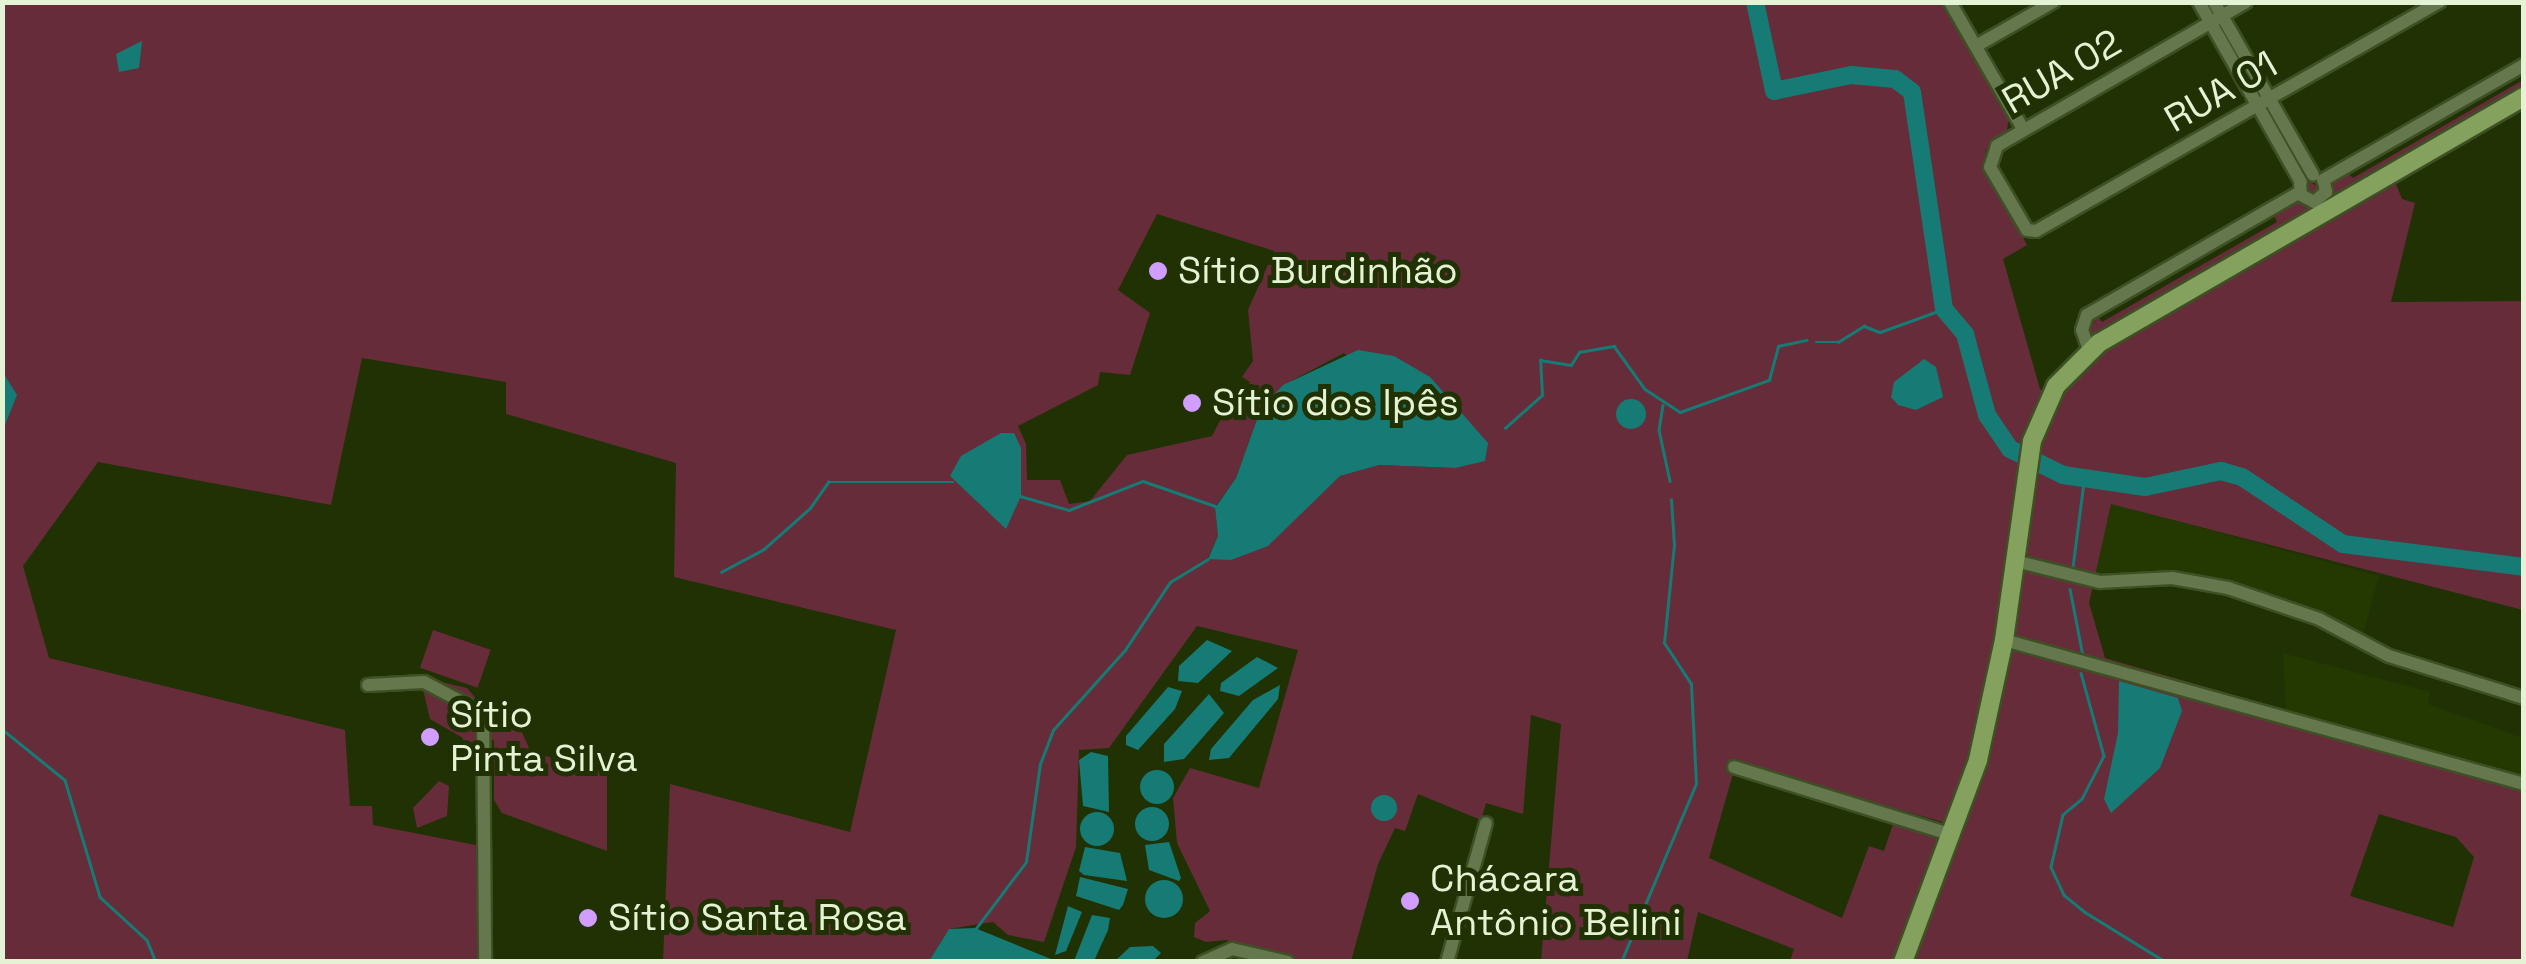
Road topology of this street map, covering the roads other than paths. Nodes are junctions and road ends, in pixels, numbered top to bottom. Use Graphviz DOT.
graph roads {
  1 [pos="1950,2"];
  2 [pos="2053,2"];
  3 [pos="2199,2"];
  4 [pos="2214,2"];
  5 [pos="2246,2"];
  6 [pos="2439,2"];
  7 [pos="2216,19"];
  8 [pos="1976,46"];
  9 [pos="2524,66"];
  10 [pos="2524,97"];
  11 [pos="2263,102"];
  12 [pos="2023,129"];
  13 [pos="2310,184"];
  14 [pos="2353,196"];
  15 [pos="2298,228"];
  16 [pos="2032,232"];
  17 [pos="2089,350"];
  18 [pos="2015,561"];
  19 [pos="2004,640"];
  20 [pos="368,685"];
  21 [pos="2524,698"];
  22 [pos="1734,768"];
  23 [pos="2524,784"];
  24 [pos="1486,823"];
  25 [pos="1952,835"];
  26 [pos="485,962"];
  27 [pos="1203,962"];
  28 [pos="1288,962"];
  29 [pos="1447,962"];
  30 [pos="1904,962"];
  1 -- 8 [label="street"];
  2 -- 8 [label="street"];
  3 -- 7 [label="street"];
  4 -- 7 [label="street"];
  5 -- 7 [label="street, RUA 02"];
  6 -- 11 [label="street, RUA 01"];
  7 -- 11 [label="street"];
  7 -- 12 [label="street, RUA 02"];
  8 -- 12 [label="street"];
  9 -- 13 [label="street"];
  10 -- 14 [label="main road"];
  11 -- 13 [label="street"];
  11 -- 16 [label="street, RUA 01"];
  12 -- 16 [label="street, RUA 02"];
  13 -- 14 [label="street"];
  13 -- 15 [label="street"];
  13 -- 17 [label="street"];
  14 -- 15 [label="main road"];
  15 -- 17 [label="main road"];
  17 -- 18 [label="main road"];
  18 -- 19 [label="main road"];
  18 -- 21 [label="street"];
  19 -- 23 [label="street"];
  19 -- 25 [label="main road"];
  20 -- 26 [label="street"];
  22 -- 25 [label="street"];
  24 -- 29 [label="street"];
  25 -- 30 [label="main road"];
  27 -- 28 [label="street"];
}
